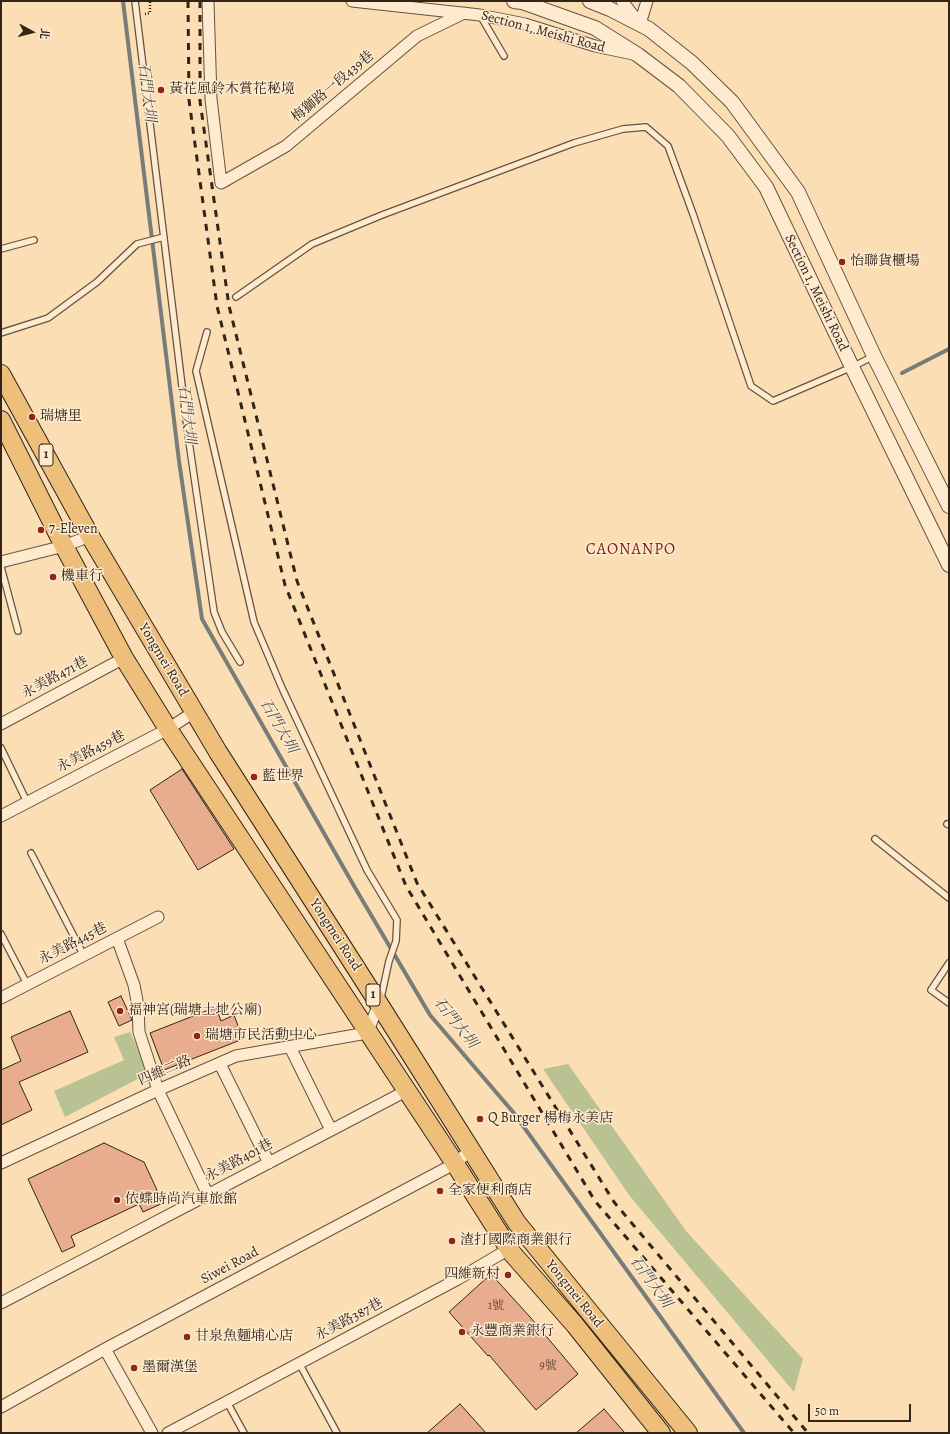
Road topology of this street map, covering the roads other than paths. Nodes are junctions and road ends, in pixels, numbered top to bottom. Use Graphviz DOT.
graph roads {
  1 [pos="135,1"];
  2 [pos="208,1"];
  3 [pos="352,1"];
  4 [pos="514,1"];
  5 [pos="590,1"];
  6 [pos="622,1"];
  7 [pos="647,1"];
  8 [pos="464,13"];
  9 [pos="480,15"];
  10 [pos="640,24"];
  11 [pos="638,55"];
  12 [pos="504,56"];
  13 [pos="161,238"];
  14 [pos="34,240"];
  15 [pos="1,249"];
  16 [pos="236,298"];
  17 [pos="207,332"];
  18 [pos="1,333"];
  19 [pos="874,356"];
  20 [pos="852,368"];
  21 [pos="1,374"];
  22 [pos="1,420"];
  23 [pos="949,506"];
  24 [pos="90,536"];
  25 [pos="64,546"];
  26 [pos="1,562"];
  27 [pos="949,565"];
  28 [pos="1,567"];
  29 [pos="18,631"];
  30 [pos="124,658"];
  31 [pos="240,662"];
  32 [pos="194,712"];
  33 [pos="1,724"];
  34 [pos="168,729"];
  35 [pos="1,748"];
  36 [pos="27,802"];
  37 [pos="1,816"];
  38 [pos="875,839"];
  39 [pos="31,853"];
  40 [pos="949,898"];
  41 [pos="158,918"];
  42 [pos="1,934"];
  43 [pos="117,938"];
  44 [pos="84,956"];
  45 [pos="949,964"];
  46 [pos="27,984"];
  47 [pos="1,998"];
  48 [pos="949,1002"];
  49 [pos="379,1004"];
  50 [pos="367,1033"];
  51 [pos="290,1047"];
  52 [pos="220,1064"];
  53 [pos="158,1090"];
  54 [pos="406,1091"];
  55 [pos="331,1130"];
  56 [pos="471,1150"];
  57 [pos="1,1163"];
  58 [pos="269,1163"];
  59 [pos="454,1164"];
  60 [pos="208,1195"];
  61 [pos="510,1250"];
  62 [pos="1,1303"];
  63 [pos="105,1349"];
  64 [pos="299,1364"];
  65 [pos="227,1402"];
  66 [pos="1,1407"];
  67 [pos="152,1433"];
  68 [pos="168,1433"];
  69 [pos="244,1433"];
  70 [pos="337,1433"];
  71 [pos="661,1433"];
  72 [pos="688,1433"];
  1 -- 13 [label="lane"];
  2 -- 8 [label="street, 梅獅路一段439巷"];
  3 -- 8 [label="street, Section 1, Meishi Road"];
  4 -- 11 [label="street, Section 1, Meishi Road"];
  5 -- 10 [label="street, Section 1, Meishi Road"];
  6 -- 10 [label="street, Section 1, Meishi Road"];
  7 -- 10 [label="street"];
  8 -- 9 [label="street, Section 1, Meishi Road"];
  9 -- 11 [label="street, Section 1, Meishi Road"];
  9 -- 12 [label="lane"];
  10 -- 19 [label="street, Section 1, Meishi Road"];
  11 -- 20 [label="street, Section 1, Meishi Road"];
  13 -- 18 [label="lane"];
  13 -- 31 [label="lane"];
  14 -- 15 [label="lane"];
  16 -- 20 [label="lane"];
  17 -- 49 [label="lane"];
  19 -- 20 [label="lane"];
  19 -- 23 [label="street, Section 1, Meishi Road"];
  20 -- 27 [label="street, Section 1, Meishi Road"];
  21 -- 24 [label="main road, 1"];
  22 -- 25 [label="main road, 1"];
  24 -- 25 [label="street"];
  24 -- 32 [label="main road, Yongmei Road / 1"];
  25 -- 26 [label="street"];
  25 -- 30 [label="main road, Yongmei Road / 1"];
  28 -- 29 [label="lane"];
  30 -- 33 [label="street, 永美路471巷"];
  30 -- 34 [label="main road, Yongmei Road / 1"];
  32 -- 34 [label="street, 永美路459巷"];
  32 -- 49 [label="main road, Yongmei Road / 1"];
  34 -- 36 [label="street, 永美路459巷"];
  34 -- 50 [label="main road, Yongmei Road / 1"];
  35 -- 36 [label="lane"];
  36 -- 37 [label="street, 永美路459巷"];
  38 -- 40 [label="lane"];
  39 -- 44 [label="lane"];
  41 -- 43 [label="street, 永美路445巷"];
  42 -- 46 [label="lane"];
  43 -- 44 [label="street, 永美路445巷"];
  43 -- 53 [label="street"];
  44 -- 46 [label="street, 永美路445巷"];
  45 -- 48 [label="lane"];
  46 -- 47 [label="street, 永美路445巷"];
  49 -- 50 [label="street"];
  49 -- 56 [label="main road, Yongmei Road / 1"];
  50 -- 51 [label="street, 四維二路"];
  50 -- 54 [label="main road, Yongmei Road / 1"];
  51 -- 52 [label="street, 四維二路"];
  51 -- 55 [label="street"];
  52 -- 53 [label="street, 四維二路"];
  52 -- 58 [label="street"];
  53 -- 57 [label="street, 四維二路"];
  53 -- 60 [label="street"];
  54 -- 55 [label="street, 永美路401巷"];
  54 -- 59 [label="main road, Yongmei Road / 1"];
  55 -- 58 [label="street, 永美路401巷"];
  56 -- 59 [label="street, Siwei Road"];
  56 -- 72 [label="main road, Yongmei Road / 1"];
  58 -- 60 [label="street, 永美路401巷"];
  59 -- 61 [label="main road, Yongmei Road / 1"];
  59 -- 63 [label="street, Siwei Road"];
  60 -- 62 [label="street, 永美路401巷"];
  61 -- 64 [label="street, 永美路387巷"];
  61 -- 71 [label="main road, Yongmei Road / 1"];
  63 -- 66 [label="street, Siwei Road"];
  63 -- 67 [label="street"];
  64 -- 65 [label="street, 永美路387巷"];
  64 -- 70 [label="lane"];
  65 -- 68 [label="street, 永美路387巷"];
  65 -- 69 [label="lane"];
}
